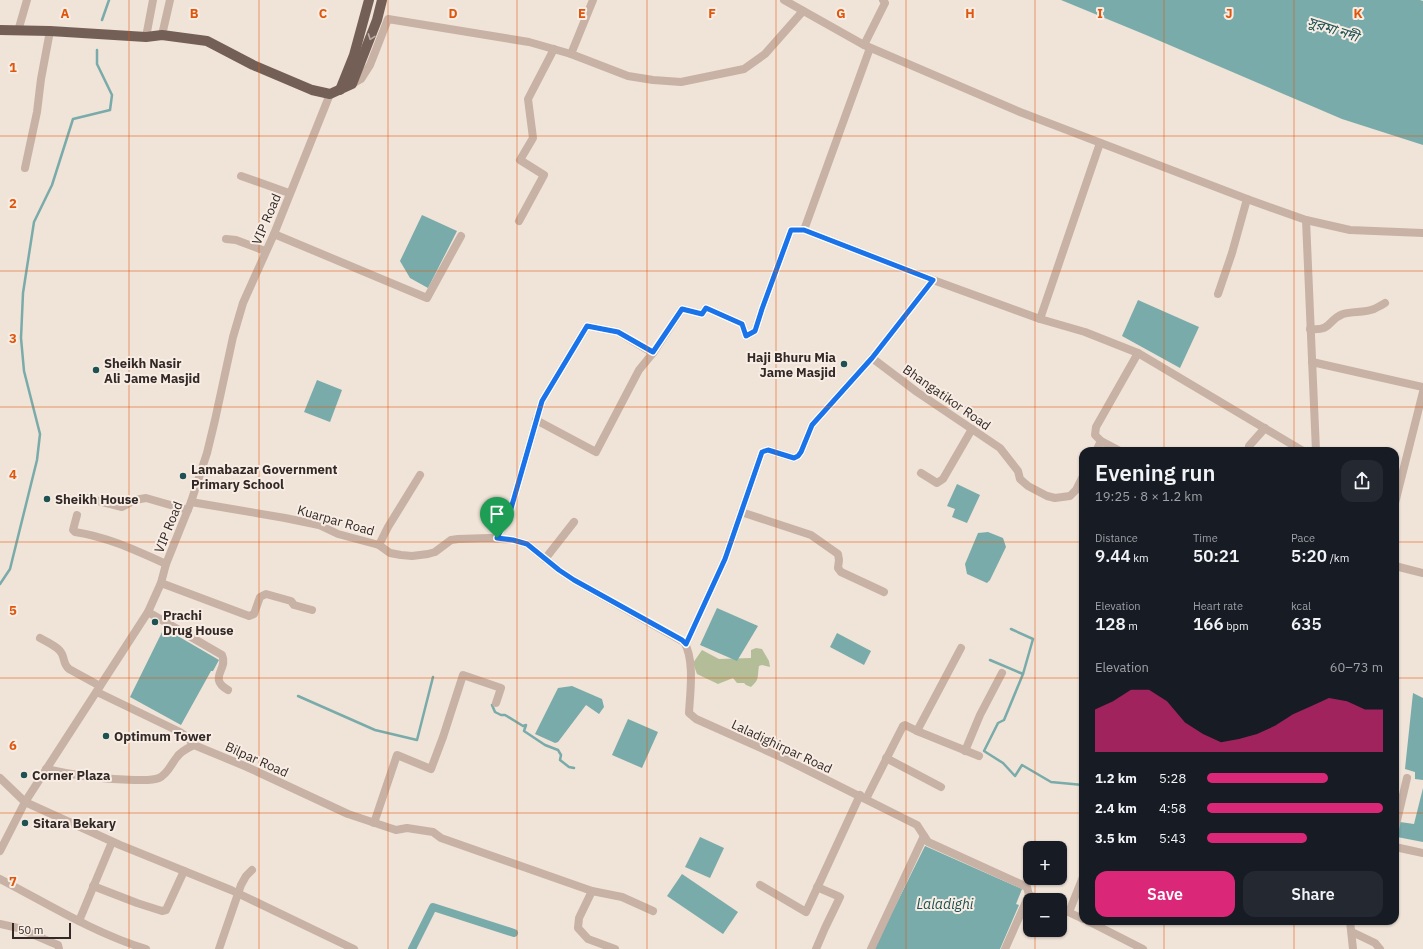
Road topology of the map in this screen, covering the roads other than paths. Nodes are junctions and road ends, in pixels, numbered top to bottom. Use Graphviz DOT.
graph roads {
  1 [pos="27,0"];
  2 [pos="153,0"];
  3 [pos="170,0"];
  4 [pos="369,0"];
  5 [pos="382,0"];
  6 [pos="593,0"];
  7 [pos="784,0"];
  8 [pos="884,0"];
  9 [pos="803,11"];
  10 [pos="0,30"];
  11 [pos="18,31"];
  12 [pos="50,31"];
  13 [pos="162,35"];
  14 [pos="146,37"];
  15 [pos="867,46"];
  16 [pos="554,49"];
  17 [pos="571,54"];
  18 [pos="352,84"];
  19 [pos="340,90"];
  20 [pos="330,94"];
  21 [pos="1100,143"];
  22 [pos="25,168"];
  23 [pos="242,176"];
  24 [pos="290,193"];
  25 [pos="1247,199"];
  26 [pos="1306,220"];
  27 [pos="519,221"];
  28 [pos="804,230"];
  29 [pos="1423,233"];
  30 [pos="274,234"];
  31 [pos="461,236"];
  32 [pos="226,239"];
  33 [pos="265,251"];
  34 [pos="933,280"];
  35 [pos="1218,294"];
  36 [pos="1385,303"];
  37 [pos="1040,319"];
  38 [pos="1310,329"];
  39 [pos="653,352"];
  40 [pos="1138,353"];
  41 [pos="872,358"];
  42 [pos="1312,362"];
  43 [pos="1423,387"];
  44 [pos="1423,392"];
  45 [pos="536,420"];
  46 [pos="1265,428"];
  47 [pos="972,429"];
  48 [pos="1101,441"];
  49 [pos="1098,447"];
  50 [pos="1112,447"];
  51 [pos="1249,447"];
  52 [pos="1297,447"];
  53 [pos="1316,447"];
  54 [pos="921,473"];
  55 [pos="420,475"];
  56 [pos="1079,484"];
  57 [pos="1399,487"];
  58 [pos="86,498"];
  59 [pos="190,506"];
  60 [pos="741,512"];
  61 [pos="77,515"];
  62 [pos="574,522"];
  63 [pos="497,538"];
  64 [pos="379,545"];
  65 [pos="545,559"];
  66 [pos="166,564"];
  67 [pos="1399,567"];
  68 [pos="1423,573"];
  69 [pos="161,583"];
  70 [pos="884,592"];
  71 [pos="312,610"];
  72 [pos="148,612"];
  73 [pos="40,638"];
  74 [pos="686,644"];
  75 [pos="961,648"];
  76 [pos="1002,673"];
  77 [pos="99,689"];
  78 [pos="228,690"];
  79 [pos="496,703"];
  80 [pos="917,731"];
  81 [pos="194,745"];
  82 [pos="965,750"];
  83 [pos="979,756"];
  84 [pos="886,758"];
  85 [pos="46,769"];
  86 [pos="0,778"];
  87 [pos="1407,778"];
  88 [pos="941,787"];
  89 [pos="863,797"];
  90 [pos="24,802"];
  91 [pos="1399,812"];
  92 [pos="374,823"];
  93 [pos="924,836"];
  94 [pos="112,842"];
  95 [pos="1399,848"];
  96 [pos="0,851"];
  97 [pos="1423,852"];
  98 [pos="252,870"];
  99 [pos="184,871"];
  100 [pos="0,879"];
  101 [pos="760,885"];
  102 [pos="93,886"];
  103 [pos="817,887"];
  104 [pos="1079,887"];
  105 [pos="592,891"];
  106 [pos="238,893"];
  107 [pos="1028,893"];
  108 [pos="1023,908"];
  109 [pos="653,911"];
  110 [pos="1069,912"];
  111 [pos="1079,917"];
  112 [pos="79,921"];
  113 [pos="0,924"];
  114 [pos="1096,925"];
  115 [pos="1351,925"];
  116 [pos="1352,932"];
  117 [pos="59,949"];
  118 [pos="146,949"];
  119 [pos="219,949"];
  120 [pos="354,949"];
  121 [pos="615,949"];
  122 [pos="816,949"];
  123 [pos="871,949"];
  124 [pos="1005,949"];
  125 [pos="1144,949"];
  126 [pos="1353,949"];
  127 [pos="1380,949"];
  1 -- 11 [label="street"];
  2 -- 14 [label="street"];
  3 -- 13 [label="street"];
  4 -- 19 [label="main road"];
  5 -- 18 [label="main road, one-way"];
  6 -- 17 [label="street"];
  7 -- 9 [label="street"];
  8 -- 15 [label="street"];
  9 -- 15 [label="street"];
  9 -- 17 [label="street"];
  10 -- 11 [label="main road"];
  11 -- 12 [label="main road"];
  12 -- 14 [label="main road"];
  12 -- 22 [label="street"];
  13 -- 14 [label="main road"];
  13 -- 20 [label="main road"];
  15 -- 21 [label="street"];
  15 -- 28 [label="street"];
  16 -- 17 [label="street"];
  16 -- 18 [label="street"];
  16 -- 27 [label="street"];
  18 -- 19 [label="main road"];
  19 -- 20 [label="main road"];
  20 -- 24 [label="street, VIP Road"];
  21 -- 25 [label="street"];
  21 -- 37 [label="street"];
  23 -- 24 [label="street"];
  24 -- 30 [label="street, VIP Road"];
  25 -- 26 [label="street"];
  25 -- 35 [label="street"];
  26 -- 29 [label="street"];
  26 -- 38 [label="street"];
  28 -- 34 [label="street"];
  28 -- 39 [label="street"];
  30 -- 31 [label="street"];
  30 -- 33 [label="street, VIP Road"];
  32 -- 33 [label="street"];
  33 -- 59 [label="street, VIP Road"];
  34 -- 37 [label="street"];
  34 -- 41 [label="street"];
  36 -- 38 [label="street"];
  37 -- 40 [label="street"];
  38 -- 42 [label="street"];
  39 -- 45 [label="street"];
  39 -- 45 [label="street"];
  40 -- 46 [label="street"];
  40 -- 48 [label="street"];
  41 -- 47 [label="street, Bhangatikor Road"];
  41 -- 60 [label="street"];
  42 -- 43 [label="street"];
  42 -- 53 [label="street"];
  44 -- 57 [label="street"];
  45 -- 63 [label="street"];
  46 -- 51 [label="street"];
  46 -- 52 [label="street"];
  47 -- 54 [label="street"];
  47 -- 56 [label="street, Bhangatikor Road"];
  48 -- 49 [label="street"];
  48 -- 50 [label="street"];
  55 -- 64 [label="street"];
  58 -- 59 [label="street, Kuarpar Road"];
  59 -- 64 [label="street, Kuarpar Road"];
  59 -- 66 [label="street, VIP Road"];
  60 -- 70 [label="street"];
  60 -- 74 [label="street"];
  61 -- 66 [label="street"];
  62 -- 65 [label="street"];
  63 -- 64 [label="street, Kuarpar Road"];
  63 -- 65 [label="street, Kuarpar Road"];
  65 -- 74 [label="street, Kuarpar Road"];
  66 -- 69 [label="street, VIP Road"];
  67 -- 68 [label="street"];
  69 -- 71 [label="street"];
  69 -- 72 [label="street, VIP Road"];
  72 -- 77 [label="street, VIP Road"];
  72 -- 78 [label="street"];
  73 -- 77 [label="street, Bilpar Road"];
  74 -- 89 [label="street, Laladighirpar Road"];
  75 -- 80 [label="street"];
  76 -- 82 [label="street"];
  77 -- 81 [label="street, Bilpar Road"];
  77 -- 85 [label="street, VIP Road"];
  79 -- 92 [label="street"];
  80 -- 82 [label="street"];
  80 -- 84 [label="street"];
  81 -- 85 [label="street"];
  81 -- 92 [label="street, Bilpar Road"];
  82 -- 83 [label="street"];
  84 -- 88 [label="street"];
  84 -- 89 [label="street"];
  85 -- 90 [label="street, VIP Road"];
  86 -- 90 [label="street"];
  87 -- 91 [label="street"];
  89 -- 93 [label="street, Laladighirpar Road"];
  89 -- 103 [label="street"];
  90 -- 94 [label="street"];
  90 -- 96 [label="street, VIP Road"];
  92 -- 105 [label="street, Bilpar Road"];
  93 -- 107 [label="street, Laladighirpar Road"];
  93 -- 123 [label="street"];
  94 -- 99 [label="street"];
  94 -- 102 [label="street"];
  95 -- 97 [label="street"];
  98 -- 106 [label="street"];
  99 -- 102 [label="street"];
  99 -- 106 [label="street"];
  100 -- 112 [label="street"];
  101 -- 103 [label="street"];
  102 -- 112 [label="street"];
  103 -- 122 [label="street"];
  104 -- 110 [label="street"];
  105 -- 109 [label="street, Bilpar Road"];
  105 -- 121 [label="street"];
  106 -- 119 [label="street"];
  106 -- 120 [label="street"];
  108 -- 124 [label="street"];
  110 -- 111 [label="street"];
  112 -- 118 [label="street"];
  113 -- 117 [label="street"];
  114 -- 125 [label="street"];
  115 -- 116 [label="street"];
  116 -- 126 [label="street"];
  116 -- 127 [label="street"];
}
